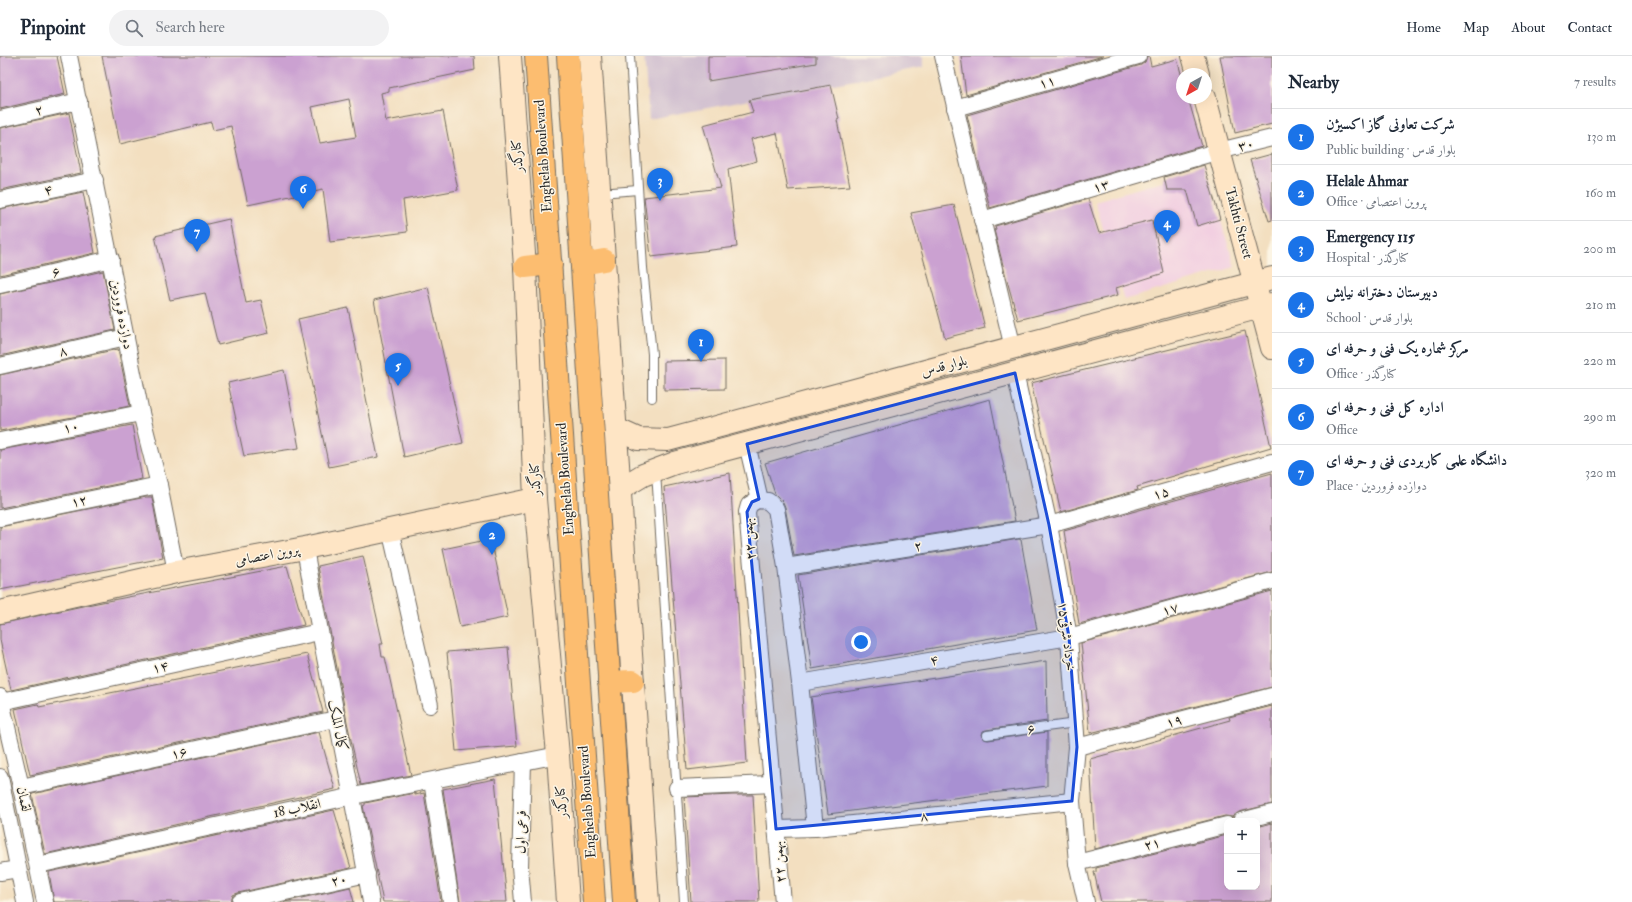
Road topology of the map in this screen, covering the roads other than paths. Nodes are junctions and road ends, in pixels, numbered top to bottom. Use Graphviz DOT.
graph roads {
  1 [pos="69,56"];
  2 [pos="510,56"];
  3 [pos="536,56"];
  4 [pos="568,56"];
  5 [pos="590,56"];
  6 [pos="630,56"];
  7 [pos="943,56"];
  8 [pos="1138,56"];
  9 [pos="1194,56"];
  10 [pos="1197,68"];
  11 [pos="79,101"];
  12 [pos="1207,104"];
  13 [pos="955,108"];
  14 [pos="0,119"];
  15 [pos="1272,138"];
  16 [pos="1219,151"];
  17 [pos="95,180"];
  18 [pos="638,190"];
  19 [pos="600,193"];
  20 [pos="0,200"];
  21 [pos="982,220"];
  22 [pos="111,259"];
  23 [pos="604,260"];
  24 [pos="550,264"];
  25 [pos="582,264"];
  26 [pos="525,267"];
  27 [pos="1264,281"];
  28 [pos="0,285"];
  29 [pos="1267,305"];
  30 [pos="126,337"];
  31 [pos="1013,348"];
  32 [pos="1272,348"];
  33 [pos="0,366"];
  34 [pos="1015,372"];
  35 [pos="652,398"];
  36 [pos="141,413"];
  37 [pos="742,420"];
  38 [pos="616,429"];
  39 [pos="0,441"];
  40 [pos="748,444"];
  41 [pos="1272,462"];
  42 [pos="656,470"];
  43 [pos="159,485"];
  44 [pos="620,489"];
  45 [pos="535,500"];
  46 [pos="760,500"];
  47 [pos="0,518"];
  48 [pos="1049,525"];
  49 [pos="390,529"];
  50 [pos="305,548"];
  51 [pos="786,567"];
  52 [pos="176,572"];
  53 [pos="1272,581"];
  54 [pos="0,612"];
  55 [pos="319,632"];
  56 [pos="1068,637"];
  57 [pos="633,681"];
  58 [pos="609,682"];
  59 [pos="800,683"];
  60 [pos="1272,696"];
  61 [pos="1,699"];
  62 [pos="430,705"];
  63 [pos="336,719"];
  64 [pos="1076,723"];
  65 [pos="986,735"];
  66 [pos="1077,747"];
  67 [pos="558,754"];
  68 [pos="522,762"];
  69 [pos="432,781"];
  70 [pos="772,784"];
  71 [pos="1,786"];
  72 [pos="22,787"];
  73 [pos="677,788"];
  74 [pos="353,796"];
  75 [pos="1072,801"];
  76 [pos="1272,813"];
  77 [pos="1253,818"];
  78 [pos="1224,826"];
  79 [pos="815,828"];
  80 [pos="776,829"];
  81 [pos="1077,863"];
  82 [pos="38,865"];
  83 [pos="18,869"];
  84 [pos="0,872"];
  85 [pos="367,874"];
  86 [pos="25,902"];
  87 [pos="45,902"];
  88 [pos="240,902"];
  89 [pos="371,902"];
  90 [pos="451,902"];
  91 [pos="523,902"];
  92 [pos="568,902"];
  93 [pos="594,902"];
  94 [pos="624,902"];
  95 [pos="648,902"];
  96 [pos="684,902"];
  97 [pos="783,902"];
  98 [pos="1086,902"];
  1 -- 11 [label="street, دوازده فروردین"];
  2 -- 26 [label="main road, کنارگذر"];
  3 -- 24 [label="main road, Enghelab Boulevard"];
  4 -- 25 [label="main road"];
  5 -- 19 [label="main road"];
  6 -- 18 [label="lane"];
  7 -- 13 [label="street"];
  8 -- 13 [label="street, ۱۱"];
  9 -- 10 [label="main road"];
  11 -- 14 [label="street, ۲"];
  11 -- 17 [label="street, دوازده فروردین"];
  12 -- 16 [label="main road, Takhti Street"];
  13 -- 21 [label="street"];
  15 -- 16 [label="street, ۳۰"];
  16 -- 21 [label="street, ۱۳"];
  16 -- 27 [label="main road, Takhti Street"];
  17 -- 20 [label="street, ۴"];
  17 -- 22 [label="street, دوازده فروردین"];
  18 -- 19 [label="lane"];
  18 -- 35 [label="lane"];
  19 -- 23 [label="main road"];
  21 -- 31 [label="street"];
  22 -- 28 [label="street, ۶"];
  22 -- 30 [label="street, دوازده فروردین"];
  23 -- 25 [label="main road"];
  23 -- 38 [label="main road"];
  24 -- 26 [label="main road"];
  24 -- 93 [label="main road, Enghelab Boulevard"];
  25 -- 58 [label="main road"];
  26 -- 45 [label="main road, کنارگذر"];
  27 -- 29 [label="main road, Takhti Street"];
  27 -- 31 [label="main road, بلوار قدس"];
  29 -- 32 [label="main road, Takhti Street"];
  29 -- 34 [label="main road, بلوار قدس"];
  30 -- 33 [label="street, ۸"];
  30 -- 36 [label="street, دوازده فروردین"];
  31 -- 37 [label="main road, بلوار قدس"];
  34 -- 40 [label="main road, بلوار قدس"];
  34 -- 48 [label="street, ۱۵خرداد شرقی"];
  36 -- 39 [label="street, ۱۰"];
  36 -- 43 [label="street, دوازده فروردین"];
  37 -- 38 [label="main road, بلوار قدس"];
  37 -- 40 [label="main road"];
  38 -- 44 [label="main road"];
  40 -- 42 [label="main road, بلوار قدس"];
  40 -- 46 [label="street"];
  41 -- 48 [label="street, ۱۵"];
  42 -- 44 [label="main road, بلوار قدس"];
  42 -- 73 [label="lane"];
  43 -- 47 [label="street, ۱۲"];
  43 -- 52 [label="street, دوازده فروردین"];
  44 -- 57 [label="main road"];
  45 -- 49 [label="main road, پروین اعتصامی"];
  45 -- 67 [label="main road, کنارگذر"];
  46 -- 51 [label="street, ۲۲ بهمن"];
  46 -- 70 [label="street, ۲۲ بهمن"];
  48 -- 51 [label="street, ۲"];
  48 -- 56 [label="street, ۱۵خرداد شرقی"];
  49 -- 50 [label="main road, پروین اعتصامی"];
  49 -- 62 [label="street"];
  50 -- 52 [label="main road, پروین اعتصامی"];
  50 -- 55 [label="street, کمال الملک"];
  51 -- 59 [label="street, ۲۲ بهمن"];
  52 -- 54 [label="main road, پروین اعتصامی"];
  53 -- 56 [label="street, ۱۷"];
  55 -- 61 [label="street, ۱۴"];
  55 -- 63 [label="street, کمال الملک"];
  56 -- 59 [label="street, ۴"];
  56 -- 64 [label="street, ۱۵خرداد شرقی"];
  57 -- 58 [label="main road"];
  57 -- 95 [label="main road"];
  58 -- 94 [label="main road"];
  59 -- 79 [label="street, ۲۲ بهمن"];
  60 -- 66 [label="street, ۱۹"];
  61 -- 72 [label="street, لقمان"];
  63 -- 72 [label="street, ۱۶"];
  63 -- 74 [label="street, کمال الملک"];
  64 -- 65 [label="lane, ۶"];
  64 -- 66 [label="street, ۱۵خرداد شرقی"];
  66 -- 75 [label="street, ۱۵خرداد شرقی"];
  67 -- 68 [label="street, انقلاب 18"];
  67 -- 92 [label="main road, کنارگذر"];
  68 -- 69 [label="street, انقلاب 18"];
  68 -- 91 [label="street, فرعی اول"];
  69 -- 74 [label="street, انقلاب 18"];
  69 -- 90 [label="street"];
  70 -- 73 [label="street"];
  70 -- 80 [label="street, ۲۲ بهمن"];
  71 -- 83 [label="street, لقمان"];
  72 -- 82 [label="street, لقمان"];
  73 -- 96 [label="lane"];
  74 -- 82 [label="street, انقلاب 18"];
  74 -- 85 [label="street, کمال الملک"];
  75 -- 79 [label="street, ۸"];
  75 -- 81 [label="street, ۱۵خرداد شرقی"];
  76 -- 77 [label="street"];
  78 -- 81 [label="street, ۲۱"];
  79 -- 80 [label="street, ۸"];
  80 -- 97 [label="street, ۲۲ بهمن"];
  81 -- 98 [label="street, ۱۵خرداد شرقی"];
  82 -- 87 [label="street, لقمان"];
  83 -- 84 [label="street"];
  83 -- 86 [label="street, لقمان"];
  85 -- 88 [label="street, ۲۰"];
  85 -- 89 [label="street, کمال الملک"];
}
